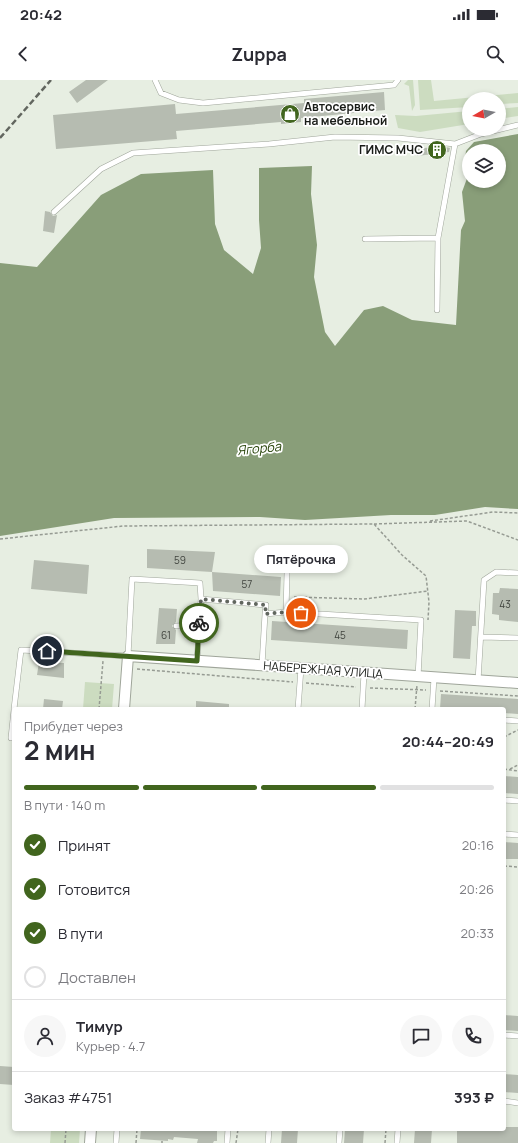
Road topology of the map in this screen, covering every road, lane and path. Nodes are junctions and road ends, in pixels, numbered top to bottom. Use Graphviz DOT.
graph roads {
  1 [pos="154,80"];
  2 [pos="398,80"];
  3 [pos="518,125"];
  4 [pos="455,144"];
  5 [pos="54,212"];
  6 [pos="438,238"];
  7 [pos="365,239"];
  8 [pos="437,310"];
  9 [pos="518,513"];
  10 [pos="422,522"];
  11 [pos="374,524"];
  12 [pos="0,539"];
  13 [pos="518,540"];
  14 [pos="287,573"];
  15 [pos="518,573"];
  16 [pos="428,591"];
  17 [pos="286,596"];
  18 [pos="201,599"];
  19 [pos="286,612"];
  20 [pos="265,614"];
  21 [pos="199,625"];
  22 [pos="428,625"];
  23 [pos="176,626"];
  24 [pos="482,637"];
  25 [pos="518,638"];
  26 [pos="104,655"];
  27 [pos="128,656"];
  28 [pos="197,661"];
  29 [pos="262,666"];
  30 [pos="301,668"];
  31 [pos="135,669"];
  32 [pos="364,673"];
  33 [pos="418,677"];
  34 [pos="434,678"];
  35 [pos="478,681"];
  36 [pos="299,682"];
  37 [pos="518,683"];
  38 [pos="363,687"];
  39 [pos="417,690"];
  40 [pos="433,691"];
  41 [pos="518,696"];
  42 [pos="14,707"];
  43 [pos="99,707"];
  44 [pos="124,707"];
  45 [pos="298,707"];
  46 [pos="362,707"];
  47 [pos="415,707"];
  48 [pos="432,707"];
  49 [pos="506,720"];
  50 [pos="518,721"];
  51 [pos="12,728"];
  52 [pos="518,730"];
  53 [pos="506,736"];
  54 [pos="11,738"];
  55 [pos="518,765"];
  56 [pos="508,770"];
  57 [pos="518,770"];
  58 [pos="506,800"];
  59 [pos="518,801"];
  60 [pos="506,834"];
  61 [pos="518,835"];
  62 [pos="506,866"];
  63 [pos="518,867"];
  64 [pos="506,1035"];
  65 [pos="518,1036"];
  66 [pos="506,1101"];
  67 [pos="518,1103"];
  68 [pos="66,1131"];
  69 [pos="91,1131"];
  70 [pos="117,1131"];
  71 [pos="137,1131"];
  72 [pos="228,1131"];
  73 [pos="238,1131"];
  74 [pos="269,1131"];
  75 [pos="340,1131"];
  76 [pos="386,1131"];
  77 [pos="398,1131"];
  78 [pos="65,1143"];
  79 [pos="90,1143"];
  80 [pos="116,1143"];
  81 [pos="136,1143"];
  82 [pos="227,1143"];
  83 [pos="236,1143"];
  84 [pos="268,1143"];
  85 [pos="339,1143"];
  86 [pos="385,1143"];
  87 [pos="397,1143"];
  1 -- 2 [label="lane"];
  3 -- 4 [label="lane"];
  4 -- 5 [label="lane"];
  4 -- 6 [label="lane"];
  6 -- 7 [label="lane"];
  6 -- 8 [label="lane"];
  9 -- 10 [label="path"];
  10 -- 11 [label="path"];
  10 -- 13 [label="path"];
  11 -- 12 [label="path"];
  11 -- 16 [label="path"];
  14 -- 17 [label="lane"];
  15 -- 24 [label="lane"];
  16 -- 17 [label="path"];
  16 -- 22 [label="path"];
  17 -- 19 [label="lane"];
  18 -- 20 [label="lane"];
  18 -- 21 [label="lane"];
  18 -- 27 [label="lane"];
  19 -- 20 [label="lane"];
  19 -- 33 [label="lane"];
  20 -- 29 [label="lane"];
  21 -- 23 [label="lane"];
  21 -- 28 [label="lane"];
  24 -- 25 [label="lane"];
  24 -- 35 [label="lane"];
  26 -- 27 [label="lane"];
  26 -- 42 [label="lane"];
  26 -- 43 [label="path"];
  27 -- 28 [label="street, НАБЕРЕЖНАЯ УЛИЦА"];
  27 -- 44 [label="street"];
  28 -- 29 [label="street, НАБЕРЕЖНАЯ УЛИЦА"];
  29 -- 30 [label="street, НАБЕРЕЖНАЯ УЛИЦА"];
  30 -- 32 [label="street, НАБЕРЕЖНАЯ УЛИЦА"];
  30 -- 36 [label="lane"];
  31 -- 36 [label="path"];
  32 -- 33 [label="street, НАБЕРЕЖНАЯ УЛИЦА"];
  32 -- 38 [label="lane"];
  33 -- 34 [label="street, НАБЕРЕЖНАЯ УЛИЦА"];
  33 -- 39 [label="path"];
  34 -- 35 [label="street, НАБЕРЕЖНАЯ УЛИЦА"];
  34 -- 40 [label="lane"];
  35 -- 37 [label="street, НАБЕРЕЖНАЯ УЛИЦА"];
  36 -- 38 [label="path"];
  36 -- 45 [label="lane"];
  38 -- 39 [label="path"];
  38 -- 46 [label="lane"];
  39 -- 40 [label="path"];
  39 -- 47 [label="path"];
  40 -- 41 [label="path"];
  40 -- 48 [label="lane"];
  49 -- 50 [label="lane"];
  51 -- 54 [label="lane"];
  52 -- 53 [label="path"];
  55 -- 56 [label="path"];
  56 -- 57 [label="path"];
  58 -- 59 [label="lane"];
  60 -- 61 [label="lane"];
  62 -- 63 [label="path"];
  64 -- 65 [label="lane"];
  66 -- 67 [label="lane"];
  68 -- 78 [label="path"];
  69 -- 79 [label="street"];
  70 -- 80 [label="lane"];
  71 -- 81 [label="path"];
  72 -- 82 [label="lane"];
  73 -- 83 [label="path"];
  74 -- 84 [label="lane"];
  75 -- 85 [label="lane"];
  76 -- 86 [label="path"];
  77 -- 87 [label="lane"];
}
